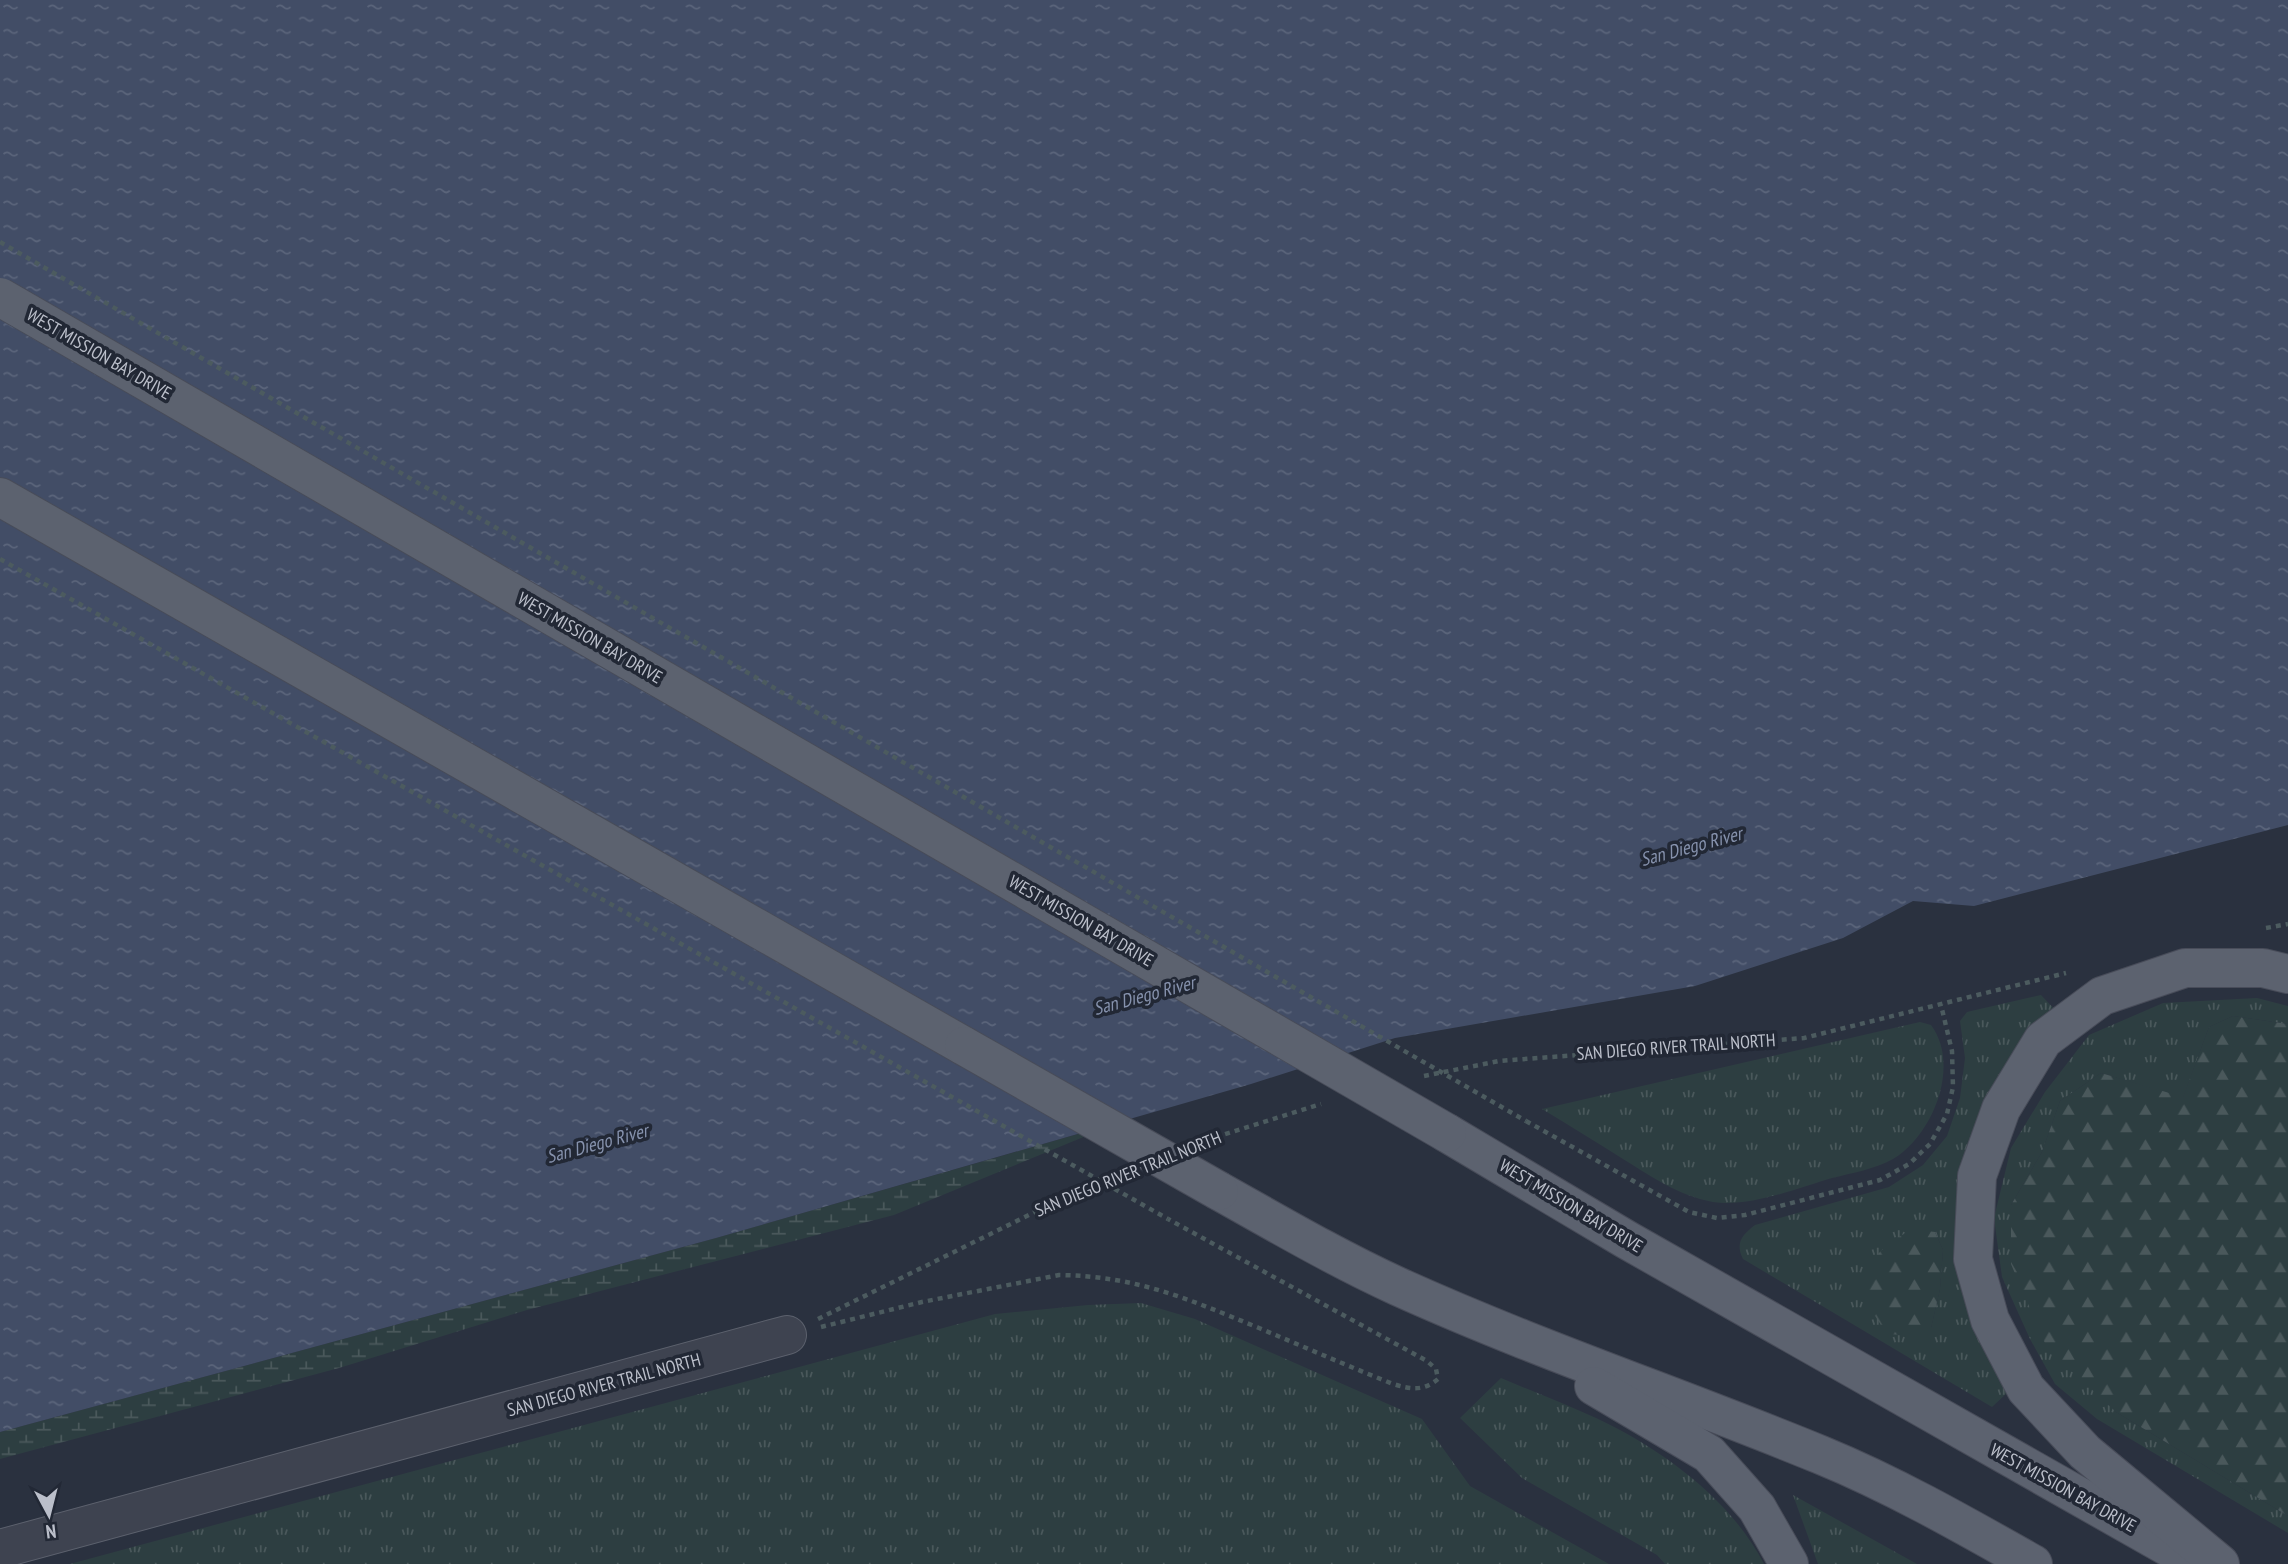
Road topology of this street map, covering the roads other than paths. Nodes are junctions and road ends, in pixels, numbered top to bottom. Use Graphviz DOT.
graph roads {
  1 [pos="0,297"];
  2 [pos="0,497"];
  3 [pos="2288,974"];
  4 [pos="1490,1325"];
  5 [pos="786,1335"];
  6 [pos="0,1549"];
  7 [pos="1789,1564"];
  8 [pos="2033,1564"];
  9 [pos="2199,1564"];
  10 [pos="2220,1564"];
  1 -- 9 [label="main road, WEST MISSION BAY DRIVE, bridge"];
  2 -- 4 [label="main road, bridge"];
  3 -- 10 [label="main road"];
  4 -- 7 [label="main road"];
  4 -- 8 [label="main road"];
  5 -- 6 [label="street, SAN DIEGO RIVER TRAIL NORTH"];
}
